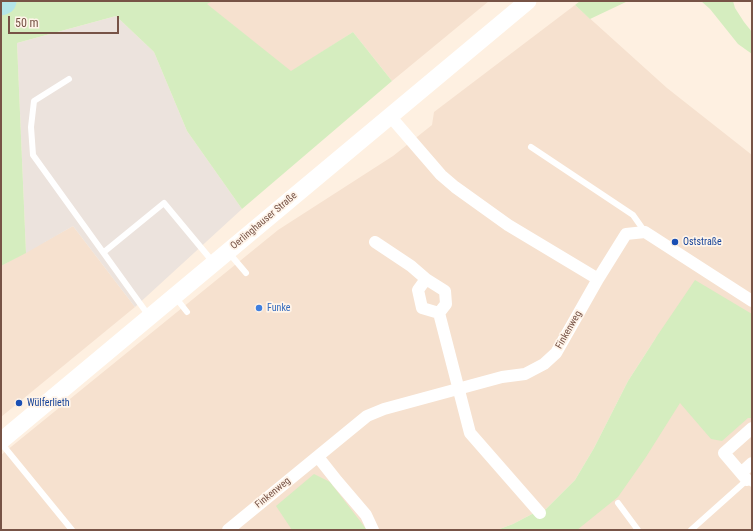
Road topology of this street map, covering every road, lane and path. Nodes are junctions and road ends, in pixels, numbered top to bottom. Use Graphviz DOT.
graph roads {
  1 [pos="528,1"];
  2 [pos="69,79"];
  3 [pos="390,116"];
  4 [pos="531,147"];
  5 [pos="645,232"];
  6 [pos="375,242"];
  7 [pos="228,251"];
  8 [pos="104,252"];
  9 [pos="214,264"];
  10 [pos="246,273"];
  11 [pos="426,279"];
  12 [pos="598,279"];
  13 [pos="174,296"];
  14 [pos="752,301"];
  15 [pos="187,312"];
  16 [pos="439,313"];
  17 [pos="149,316"];
  18 [pos="460,389"];
  19 [pos="752,428"];
  20 [pos="1,442"];
  21 [pos="318,457"];
  22 [pos="752,463"];
  23 [pos="747,479"];
  24 [pos="618,503"];
  25 [pos="540,514"];
  26 [pos="72,530"];
  27 [pos="228,530"];
  28 [pos="373,530"];
  29 [pos="638,530"];
  30 [pos="691,530"];
  1 -- 3 [label="main road, Oerlinghauser Straße"];
  2 -- 8 [label="lane"];
  3 -- 7 [label="main road, Oerlinghauser Straße"];
  3 -- 12 [label="street"];
  4 -- 5 [label="lane"];
  5 -- 12 [label="street"];
  5 -- 14 [label="street"];
  6 -- 11 [label="street"];
  7 -- 9 [label="main road, Oerlinghauser Straße"];
  7 -- 10 [label="lane"];
  8 -- 9 [label="lane"];
  8 -- 17 [label="lane"];
  9 -- 13 [label="main road, Oerlinghauser Straße"];
  11 -- 16 [label="street"];
  11 -- 16 [label="street"];
  12 -- 18 [label="street, Finkenweg"];
  13 -- 15 [label="lane"];
  13 -- 17 [label="main road, Oerlinghauser Straße"];
  16 -- 18 [label="street"];
  17 -- 20 [label="main road, Oerlinghauser Straße"];
  18 -- 21 [label="street, Finkenweg"];
  18 -- 25 [label="street"];
  19 -- 23 [label="street"];
  20 -- 26 [label="lane"];
  21 -- 27 [label="street, Finkenweg"];
  21 -- 28 [label="street"];
  22 -- 23 [label="street"];
  23 -- 30 [label="lane"];
  24 -- 29 [label="lane"];
}
